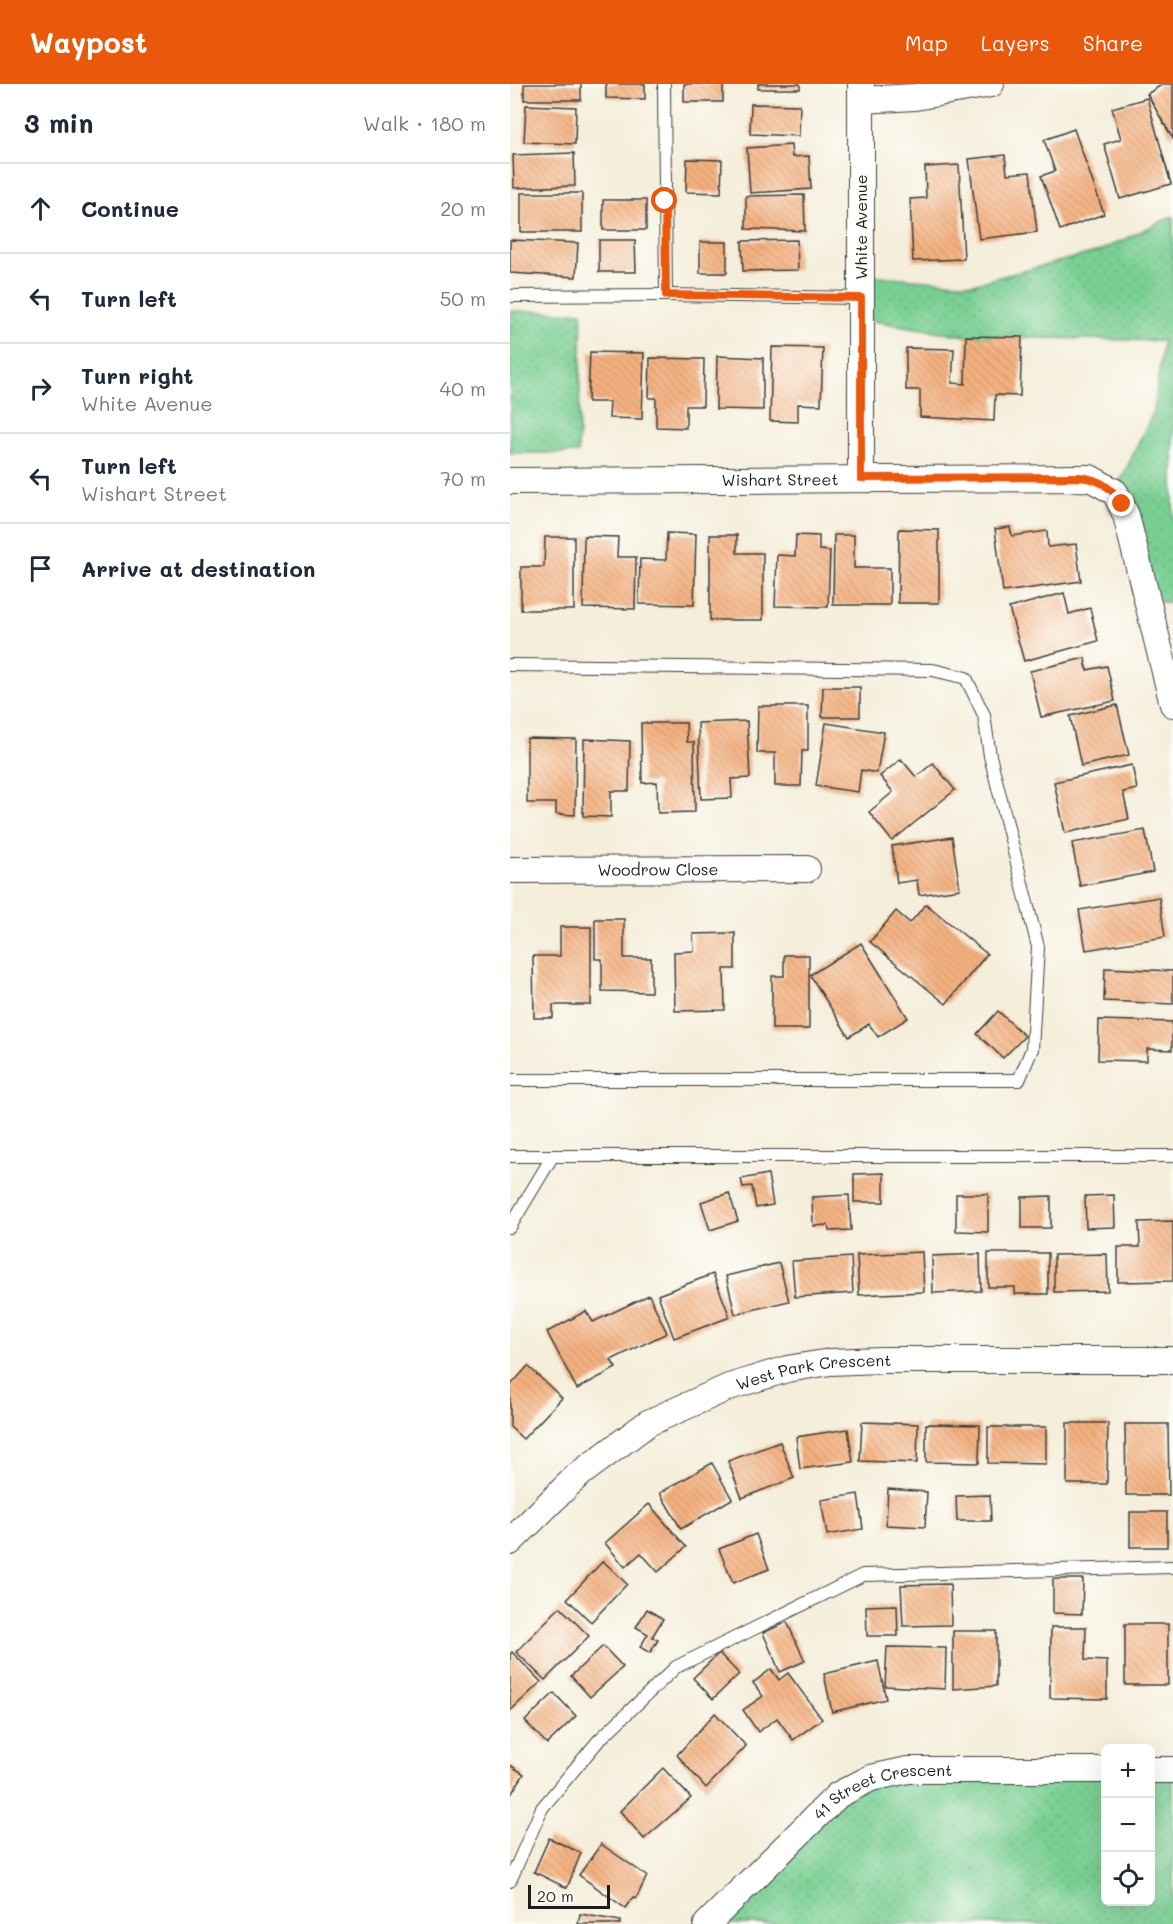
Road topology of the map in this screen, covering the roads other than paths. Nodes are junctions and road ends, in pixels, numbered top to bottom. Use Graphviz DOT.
graph roads {
  1 [pos="664,84"];
  2 [pos="991,84"];
  3 [pos="861,92"];
  4 [pos="666,295"];
  5 [pos="510,296"];
  6 [pos="861,298"];
  7 [pos="861,478"];
  8 [pos="510,481"];
  9 [pos="510,664"];
  10 [pos="1173,704"];
  11 [pos="807,869"];
  12 [pos="510,870"];
  13 [pos="510,1080"];
  14 [pos="510,1156"];
  15 [pos="552,1156"];
  16 [pos="1173,1156"];
  17 [pos="510,1227"];
  18 [pos="1173,1360"];
  19 [pos="510,1542"];
  20 [pos="1173,1567"];
  21 [pos="1101,1770"];
  22 [pos="1155,1770"];
  23 [pos="1173,1770"];
  24 [pos="510,1881"];
  25 [pos="707,1924"];
  1 -- 4 [label="lane"];
  2 -- 3 [label="street"];
  3 -- 6 [label="street, White Avenue"];
  4 -- 5 [label="lane"];
  4 -- 6 [label="lane"];
  6 -- 7 [label="street, White Avenue"];
  7 -- 8 [label="street, Wishart Street"];
  7 -- 10 [label="street, Wishart Street"];
  9 -- 13 [label="lane"];
  11 -- 12 [label="street, Woodrow Close"];
  14 -- 15 [label="lane"];
  15 -- 16 [label="lane"];
  15 -- 17 [label="lane"];
  18 -- 19 [label="street, West Park Crescent"];
  20 -- 24 [label="lane"];
  21 -- 25 [label="street, 41 Street Crescent"];
  22 -- 23 [label="street"];
}
